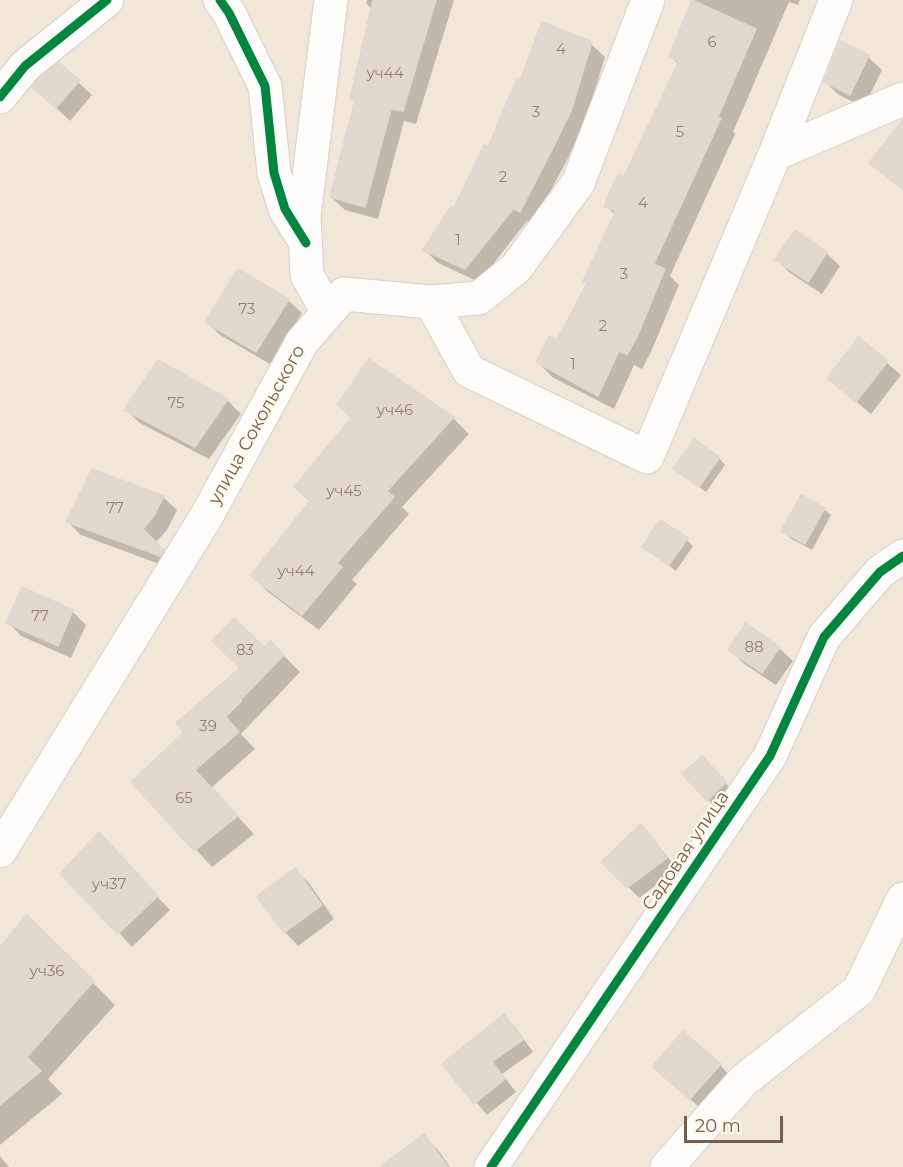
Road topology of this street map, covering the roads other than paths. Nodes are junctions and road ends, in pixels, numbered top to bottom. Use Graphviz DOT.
graph roads {
  1 [pos="107,0"];
  2 [pos="220,0"];
  3 [pos="331,0"];
  4 [pos="648,0"];
  5 [pos="836,0"];
  6 [pos="0,97"];
  7 [pos="903,99"];
  8 [pos="775,154"];
  9 [pos="306,243"];
  10 [pos="431,302"];
  11 [pos="328,312"];
  12 [pos="903,556"];
  13 [pos="0,851"];
  14 [pos="903,899"];
  15 [pos="491,1167"];
  16 [pos="668,1167"];
  1 -- 6 [label="street"];
  2 -- 9 [label="street"];
  3 -- 9 [label="street"];
  4 -- 10 [label="street, улица Сокольского"];
  5 -- 8 [label="street"];
  7 -- 8 [label="street"];
  8 -- 10 [label="street"];
  9 -- 11 [label="street"];
  10 -- 11 [label="street, улица Сокольского"];
  11 -- 13 [label="street, улица Сокольского"];
  12 -- 15 [label="street, Садовая улица"];
  14 -- 16 [label="street"];
}
